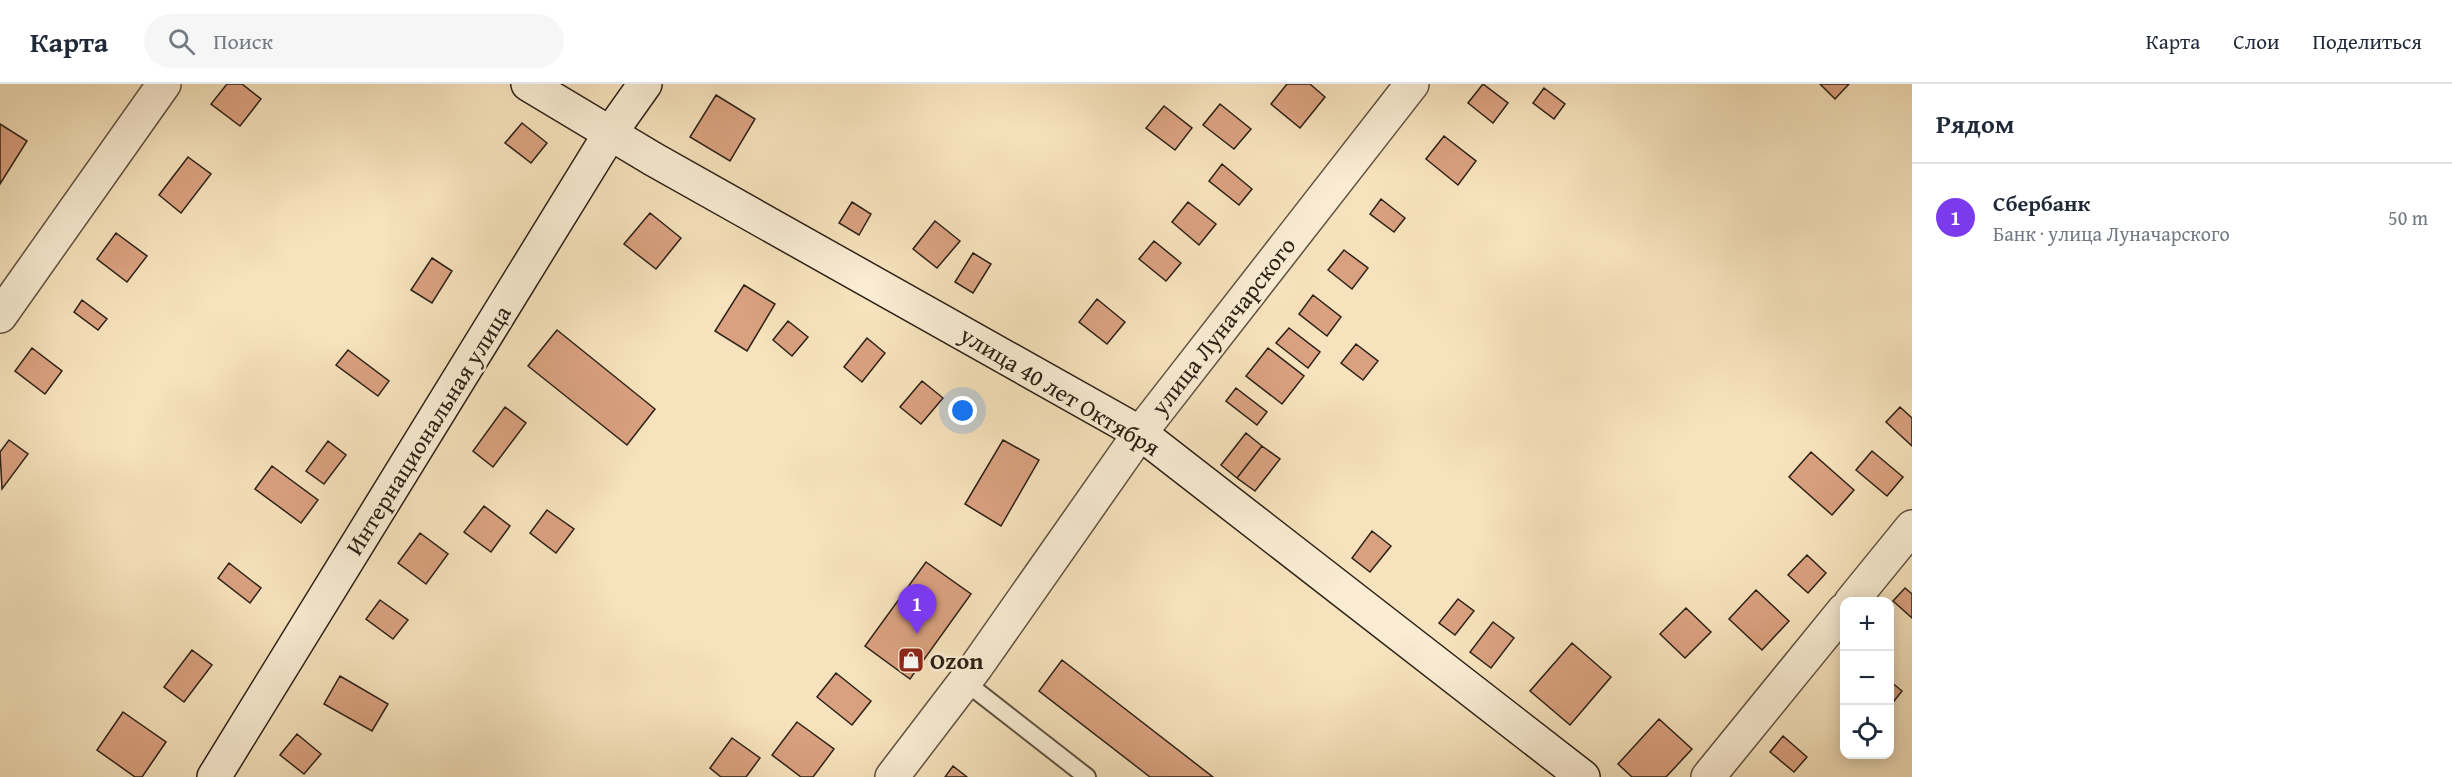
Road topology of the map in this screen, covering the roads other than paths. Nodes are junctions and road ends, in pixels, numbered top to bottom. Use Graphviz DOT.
graph roads {
  1 [pos="164,84"];
  2 [pos="528,84"];
  3 [pos="645,84"];
  4 [pos="1412,84"];
  5 [pos="611,132"];
  6 [pos="0,316"];
  7 [pos="1140,433"];
  8 [pos="1912,527"];
  9 [pos="1855,597"];
  10 [pos="1840,616"];
  11 [pos="964,681"];
  12 [pos="213,777"];
  13 [pos="892,777"];
  14 [pos="1087,777"];
  15 [pos="1582,777"];
  16 [pos="1708,777"];
  1 -- 6 [label="street"];
  2 -- 5 [label="street, улица 40 лет Октября"];
  3 -- 5 [label="street, Интернациональная улица"];
  4 -- 7 [label="street, улица Луначарского"];
  5 -- 7 [label="street, улица 40 лет Октября"];
  5 -- 12 [label="street, Интернациональная улица"];
  7 -- 11 [label="street, улица Луначарского"];
  7 -- 15 [label="street, улица 40 лет Октября"];
  8 -- 9 [label="street"];
  10 -- 16 [label="street"];
  11 -- 13 [label="street, улица Луначарского"];
  11 -- 14 [label="lane"];
}
